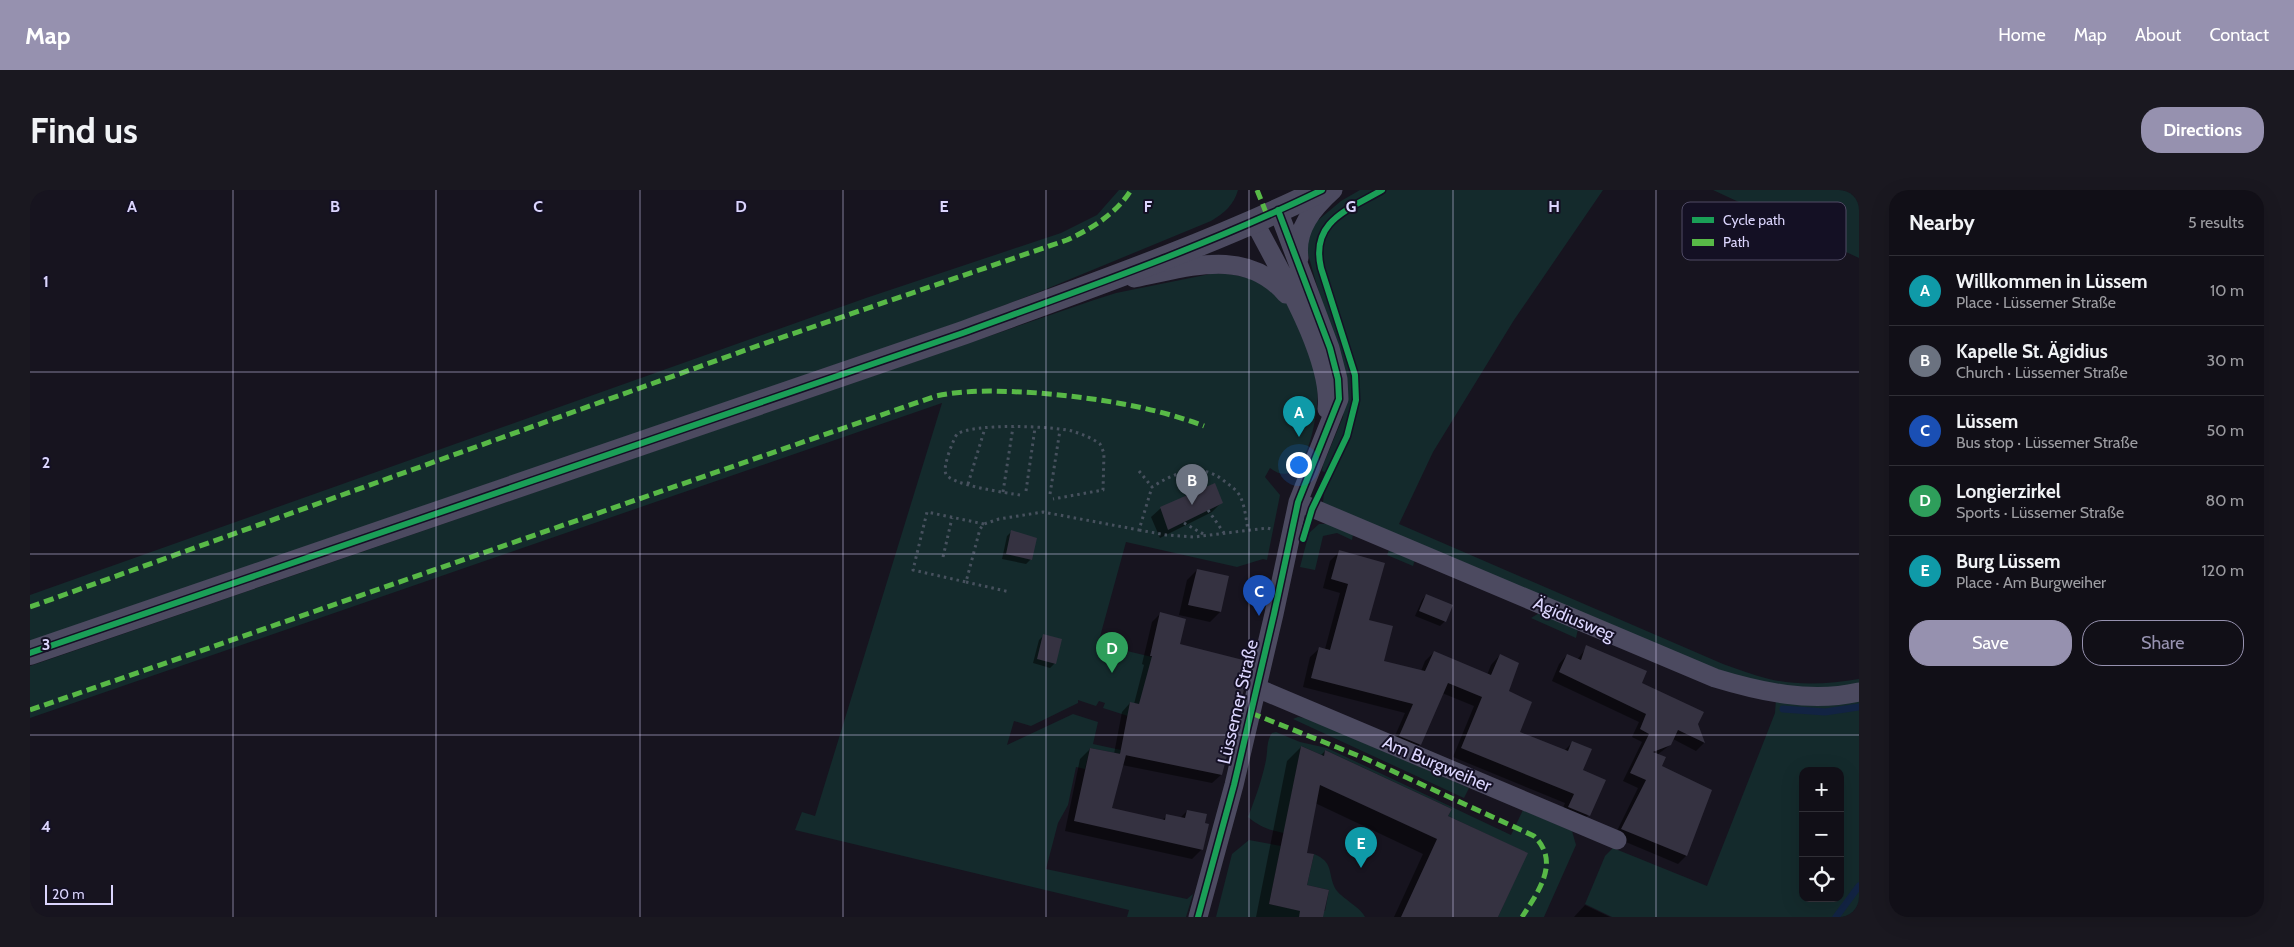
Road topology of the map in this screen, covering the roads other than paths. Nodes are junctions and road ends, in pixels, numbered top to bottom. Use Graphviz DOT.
graph roads {
  1 [pos="1322,190"];
  2 [pos="1333,190"];
  3 [pos="1278,210"];
  4 [pos="1254,221"];
  5 [pos="1301,269"];
  6 [pos="1089,286"];
  7 [pos="1297,306"];
  8 [pos="1324,433"];
  9 [pos="1298,502"];
  10 [pos="30,653"];
  11 [pos="1257,688"];
  12 [pos="1859,692"];
  13 [pos="1617,840"];
  14 [pos="1198,917"];
  1 -- 3 [label="street"];
  2 -- 5 [label="street, Lüssemer Straße"];
  3 -- 4 [label="street"];
  3 -- 5 [label="street, Lüssemer Straße"];
  4 -- 6 [label="street"];
  4 -- 7 [label="street, Lüssemer Straße"];
  5 -- 8 [label="street, Lüssemer Straße"];
  6 -- 7 [label="street, Lüssemer Straße"];
  6 -- 10 [label="street"];
  7 -- 8 [label="street, Lüssemer Straße"];
  8 -- 9 [label="street, Lüssemer Straße"];
  9 -- 11 [label="street, Lüssemer Straße"];
  9 -- 12 [label="street, Ägidiusweg"];
  11 -- 13 [label="street, Am Burgweiher"];
  11 -- 14 [label="street, Lüssemer Straße"];
}
